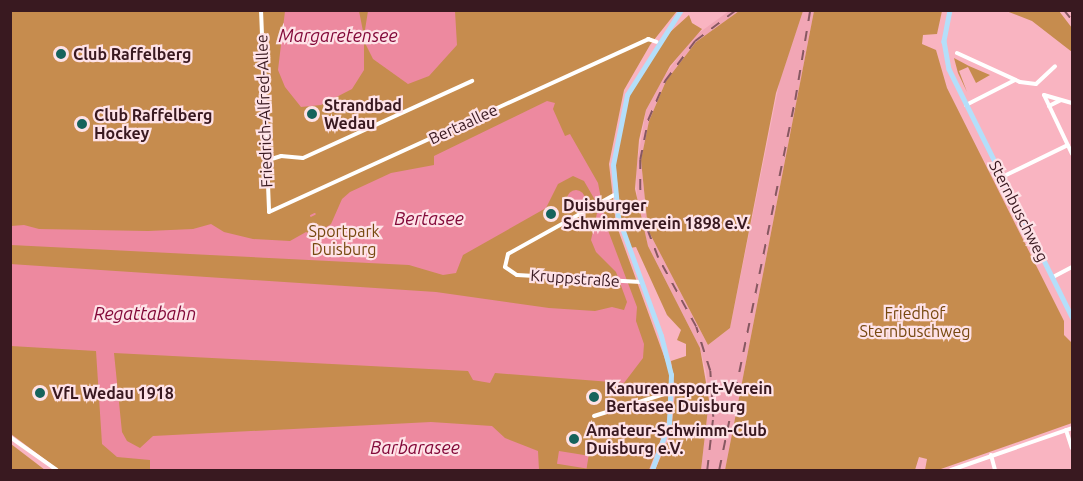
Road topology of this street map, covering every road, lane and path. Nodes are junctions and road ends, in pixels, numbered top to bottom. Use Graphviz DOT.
graph roads {
  1 [pos="261,10"];
  2 [pos="681,10"];
  3 [pos="950,10"];
  4 [pos="657,42"];
  5 [pos="957,53"];
  6 [pos="1055,66"];
  7 [pos="1016,80"];
  8 [pos="472,81"];
  9 [pos="1061,100"];
  10 [pos="1072,103"];
  11 [pos="966,105"];
  12 [pos="1049,106"];
  13 [pos="1068,145"];
  14 [pos="1072,154"];
  15 [pos="266,161"];
  16 [pos="1002,177"];
  17 [pos="614,195"];
  18 [pos="269,212"];
  19 [pos="1072,267"];
  20 [pos="1053,277"];
  21 [pos="641,282"];
  22 [pos="1072,317"];
  23 [pos="672,392"];
  24 [pos="594,416"];
  25 [pos="1072,428"];
  26 [pos="1066,430"];
  27 [pos="10,437"];
  28 [pos="1072,448"];
  29 [pos="991,455"];
  30 [pos="57,471"];
  31 [pos="652,471"];
  32 [pos="951,471"];
  33 [pos="995,471"];
  1 -- 15 [label="street, Friedrich-Alfred-Allee"];
  2 -- 4 [label="street, Kruppstraße"];
  3 -- 11 [label="street, Sternbuschweg"];
  4 -- 17 [label="street, Kruppstraße"];
  4 -- 18 [label="street, Bertaallee"];
  5 -- 7 [label="street"];
  6 -- 7 [label="street"];
  7 -- 11 [label="street"];
  8 -- 15 [label="street"];
  9 -- 10 [label="street"];
  9 -- 12 [label="street"];
  9 -- 12 [label="street"];
  11 -- 16 [label="street, Sternbuschweg"];
  12 -- 13 [label="street"];
  13 -- 14 [label="street"];
  13 -- 16 [label="street"];
  15 -- 18 [label="street, Friedrich-Alfred-Allee"];
  16 -- 20 [label="street, Sternbuschweg"];
  17 -- 21 [label="street, Kruppstraße"];
  17 -- 21 [label="street, Kruppstraße"];
  19 -- 20 [label="street"];
  20 -- 22 [label="street, Sternbuschweg"];
  21 -- 23 [label="street, Kruppstraße"];
  23 -- 24 [label="street"];
  23 -- 31 [label="street, Kruppstraße"];
  25 -- 26 [label="street"];
  26 -- 28 [label="street"];
  26 -- 29 [label="street"];
  27 -- 30 [label="street"];
  29 -- 32 [label="street"];
  29 -- 33 [label="street"];
}
